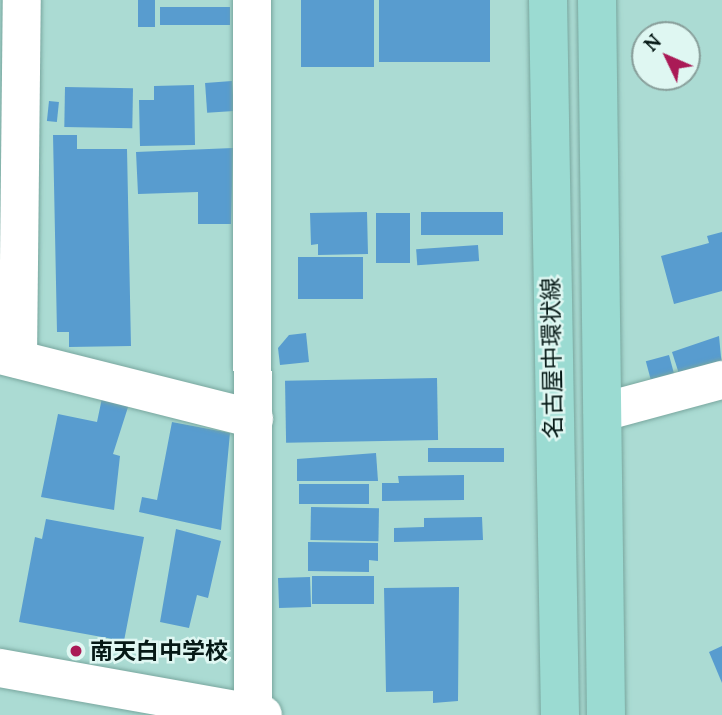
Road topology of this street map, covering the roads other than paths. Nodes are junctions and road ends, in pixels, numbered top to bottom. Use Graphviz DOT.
graph roads {
  1 [pos="22,0"];
  2 [pos="252,0"];
  3 [pos="548,0"];
  4 [pos="597,0"];
  5 [pos="9,357"];
  6 [pos="722,380"];
  7 [pos="603,412"];
  8 [pos="254,419"];
  9 [pos="0,668"];
  10 [pos="256,714"];
  11 [pos="560,715"];
  12 [pos="606,715"];
  1 -- 5 [label="street"];
  2 -- 8 [label="street"];
  3 -- 11 [label="main road, 名古屋中環状線"];
  4 -- 7 [label="main road"];
  5 -- 8 [label="street"];
  6 -- 7 [label="street"];
  7 -- 12 [label="main road"];
  8 -- 10 [label="street"];
  9 -- 10 [label="street"];
}
